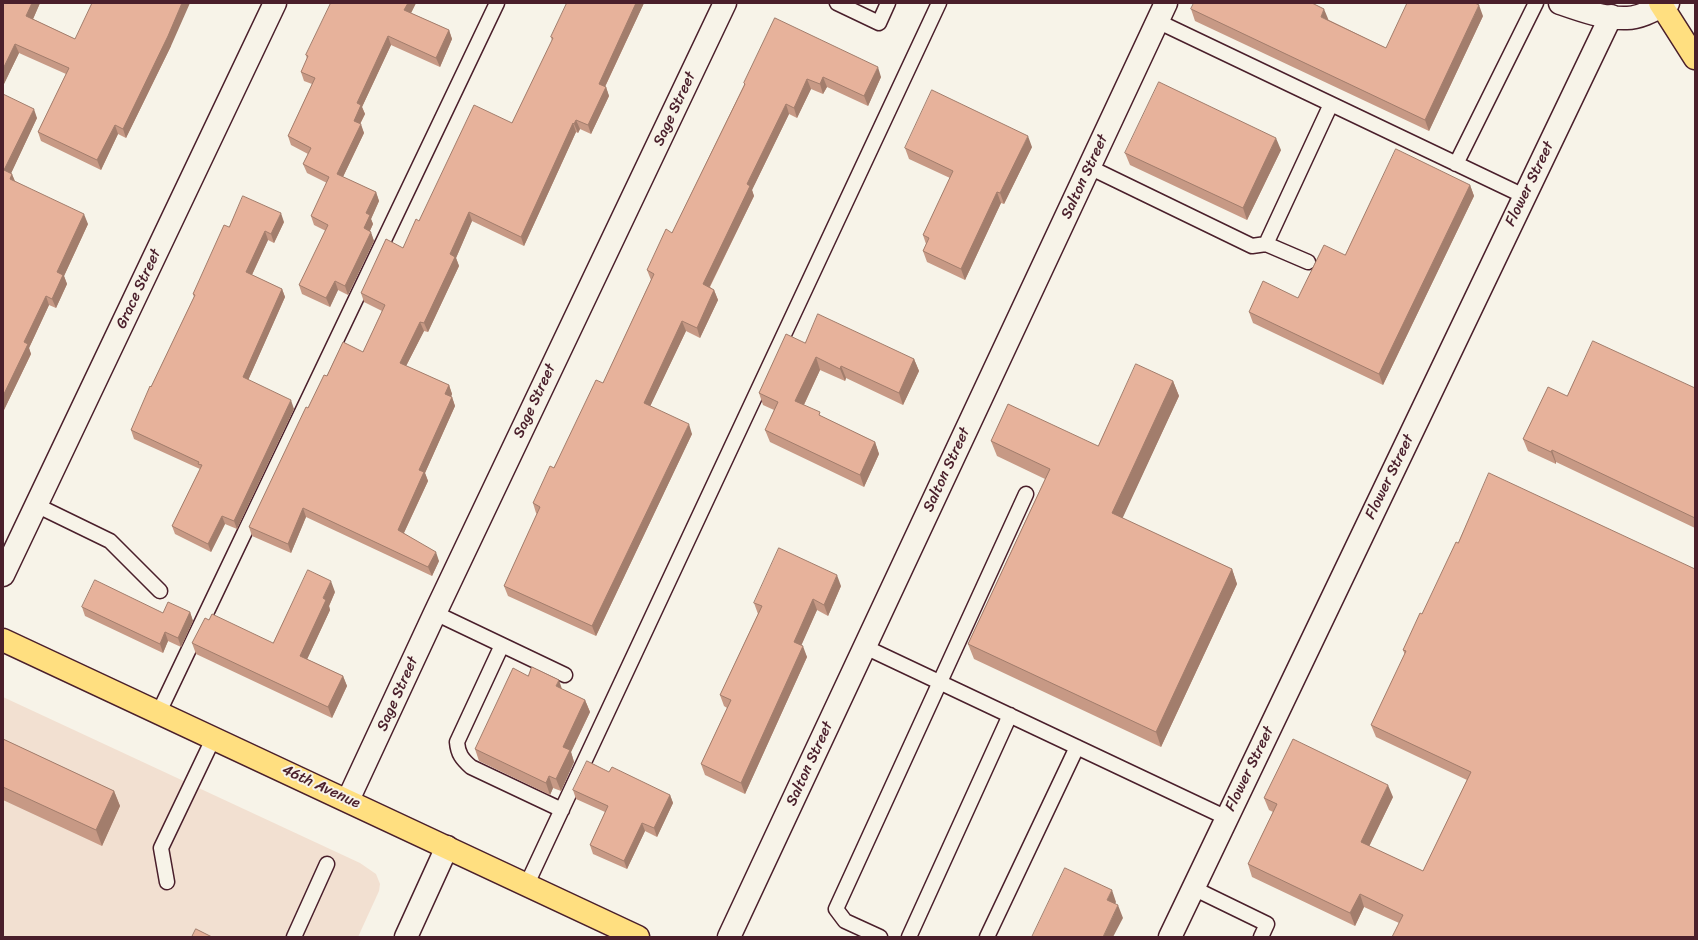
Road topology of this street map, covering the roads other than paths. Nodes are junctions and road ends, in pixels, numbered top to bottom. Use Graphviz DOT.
graph roads {
  1 [pos="275,3"];
  2 [pos="497,3"];
  3 [pos="725,3"];
  4 [pos="836,3"];
  5 [pos="888,3"];
  6 [pos="939,3"];
  7 [pos="1536,3"];
  8 [pos="1560,3"];
  9 [pos="1663,4"];
  10 [pos="1161,12"];
  11 [pos="1611,16"];
  12 [pos="1695,58"];
  13 [pos="1331,104"];
  14 [pos="1456,164"];
  15 [pos="1089,168"];
  16 [pos="1524,196"];
  17 [pos="1266,244"];
  18 [pos="1308,262"];
  19 [pos="1026,494"];
  20 [pos="36,505"];
  21 [pos="3,575"];
  22 [pos="160,591"];
  23 [pos="435,613"];
  24 [pos="3,640"];
  25 [pos="502,645"];
  26 [pos="864,647"];
  27 [pos="564,674"];
  28 [pos="940,683"];
  29 [pos="159,712"];
  30 [pos="1010,715"];
  31 [pos="214,738"];
  32 [pos="1077,747"];
  33 [pos="348,800"];
  34 [pos="562,810"];
  35 [pos="1227,818"];
  36 [pos="448,847"];
  37 [pos="327,864"];
  38 [pos="167,882"];
  39 [pos="527,884"];
  40 [pos="1193,888"];
  41 [pos="294,937"];
  42 [pos="406,937"];
  43 [pos="638,937"];
  44 [pos="729,937"];
  45 [pos="880,937"];
  46 [pos="908,937"];
  47 [pos="987,937"];
  48 [pos="1170,937"];
  49 [pos="1261,937"];
  1 -- 20 [label="street, Grace Street"];
  2 -- 29 [label="lane"];
  3 -- 23 [label="street, Sage Street"];
  4 -- 5 [label="lane"];
  6 -- 34 [label="lane"];
  7 -- 14 [label="lane"];
  8 -- 11 [label="street"];
  9 -- 11 [label="street"];
  9 -- 12 [label="main road"];
  10 -- 13 [label="lane"];
  10 -- 15 [label="street, Salton Street"];
  11 -- 16 [label="street, Flower Street"];
  13 -- 14 [label="lane"];
  13 -- 17 [label="lane"];
  14 -- 16 [label="lane"];
  15 -- 17 [label="lane"];
  15 -- 26 [label="street, Salton Street"];
  16 -- 35 [label="street, Flower Street"];
  17 -- 18 [label="lane"];
  19 -- 28 [label="lane"];
  20 -- 21 [label="street, Grace Street"];
  20 -- 22 [label="lane"];
  23 -- 25 [label="lane"];
  23 -- 33 [label="street, Sage Street"];
  24 -- 29 [label="main road, 46th Avenue"];
  25 -- 27 [label="lane"];
  25 -- 34 [label="lane"];
  26 -- 28 [label="lane"];
  26 -- 44 [label="street, Salton Street"];
  28 -- 30 [label="lane"];
  28 -- 45 [label="lane"];
  29 -- 31 [label="main road, 46th Avenue"];
  30 -- 32 [label="lane"];
  30 -- 46 [label="lane"];
  31 -- 33 [label="main road, 46th Avenue"];
  31 -- 38 [label="lane"];
  32 -- 35 [label="lane"];
  32 -- 47 [label="lane"];
  33 -- 36 [label="main road, 46th Avenue"];
  34 -- 39 [label="lane"];
  35 -- 40 [label="street, Flower Street"];
  36 -- 39 [label="main road, 46th Avenue"];
  36 -- 42 [label="street"];
  37 -- 41 [label="lane"];
  39 -- 43 [label="main road, 46th Avenue"];
  40 -- 48 [label="street, Flower Street"];
  40 -- 49 [label="lane"];
}
